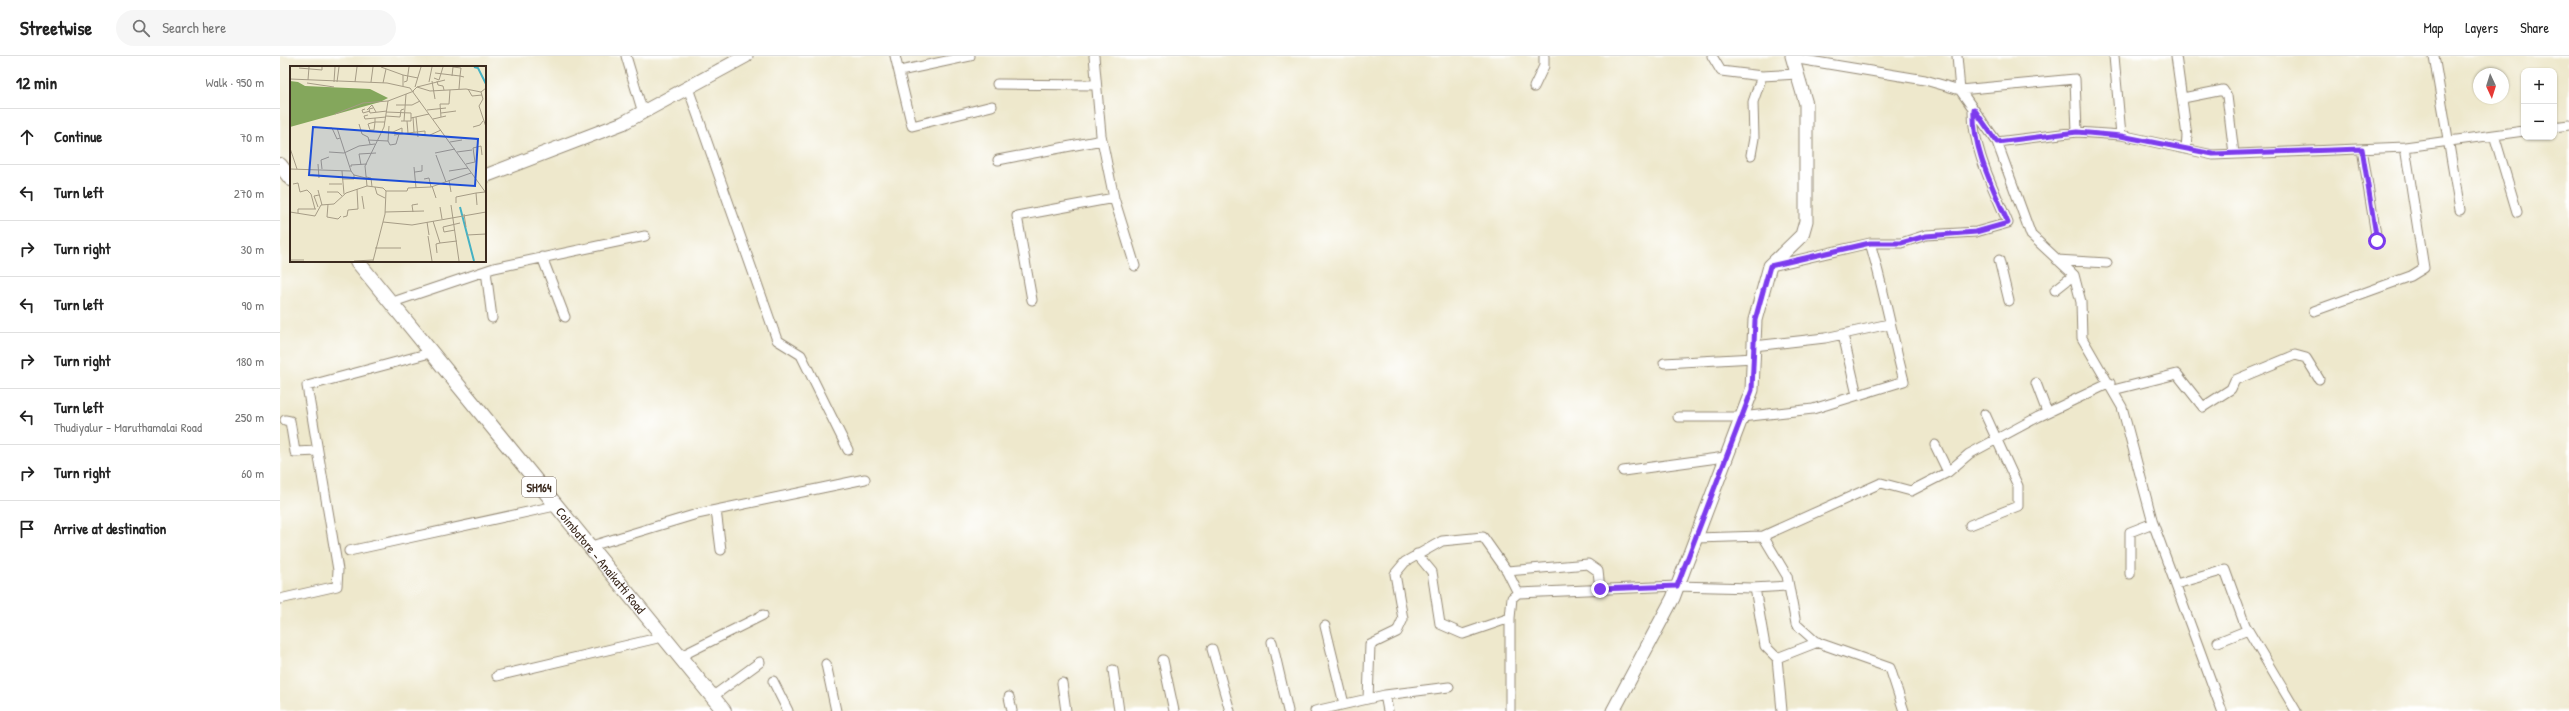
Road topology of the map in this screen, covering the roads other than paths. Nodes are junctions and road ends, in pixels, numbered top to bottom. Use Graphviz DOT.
graph roads {
  1 [pos="626,56"];
  2 [pos="746,56"];
  3 [pos="895,56"];
  4 [pos="970,56"];
  5 [pos="1094,56"];
  6 [pos="1544,56"];
  7 [pos="1712,56"];
  8 [pos="1957,56"];
  9 [pos="2114,56"];
  10 [pos="2176,56"];
  11 [pos="2434,56"];
  12 [pos="1792,57"];
  13 [pos="900,71"];
  14 [pos="1797,74"];
  15 [pos="1762,76"];
  16 [pos="997,84"];
  17 [pos="1096,85"];
  18 [pos="1534,87"];
  19 [pos="688,88"];
  20 [pos="1960,90"];
  21 [pos="2183,98"];
  22 [pos="992,106"];
  23 [pos="1974,109"];
  24 [pos="643,113"];
  25 [pos="2569,125"];
  26 [pos="2557,127"];
  27 [pos="2521,131"];
  28 [pos="2077,132"];
  29 [pos="2494,135"];
  30 [pos="2121,136"];
  31 [pos="1102,140"];
  32 [pos="2447,141"];
  33 [pos="1997,142"];
  34 [pos="2405,147"];
  35 [pos="2186,149"];
  36 [pos="2362,149"];
  37 [pos="2234,154"];
  38 [pos="1751,155"];
  39 [pos="998,160"];
  40 [pos="280,165"];
  41 [pos="486,176"];
  42 [pos="290,178"];
  43 [pos="1114,198"];
  44 [pos="2460,210"];
  45 [pos="2517,212"];
  46 [pos="645,236"];
  47 [pos="2377,241"];
  48 [pos="1870,243"];
  49 [pos="542,257"];
  50 [pos="1999,260"];
  51 [pos="2057,260"];
  52 [pos="358,262"];
  53 [pos="2107,263"];
  54 [pos="1135,266"];
  55 [pos="1770,266"];
  56 [pos="486,271"];
  57 [pos="2074,275"];
  58 [pos="2055,290"];
  59 [pos="1032,300"];
  60 [pos="2008,301"];
  61 [pos="390,303"];
  62 [pos="2314,311"];
  63 [pos="565,317"];
  64 [pos="492,318"];
  65 [pos="1889,324"];
  66 [pos="1843,335"];
  67 [pos="1754,352"];
  68 [pos="430,353"];
  69 [pos="1664,363"];
  70 [pos="2319,379"];
  71 [pos="2036,383"];
  72 [pos="2111,387"];
  73 [pos="1856,395"];
  74 [pos="2047,412"];
  75 [pos="1985,414"];
  76 [pos="1678,417"];
  77 [pos="1741,417"];
  78 [pos="285,420"];
  79 [pos="1997,439"];
  80 [pos="1935,445"];
  81 [pos="848,450"];
  82 [pos="318,451"];
  83 [pos="1725,457"];
  84 [pos="1623,471"];
  85 [pos="1948,472"];
  86 [pos="865,479"];
  87 [pos="554,506"];
  88 [pos="716,510"];
  89 [pos="2154,523"];
  90 [pos="1970,525"];
  91 [pos="1763,536"];
  92 [pos="1696,538"];
  93 [pos="588,547"];
  94 [pos="720,550"];
  95 [pos="349,551"];
  96 [pos="1417,554"];
  97 [pos="1508,571"];
  98 [pos="2130,574"];
  99 [pos="2176,584"];
  100 [pos="1677,586"];
  101 [pos="1788,586"];
  102 [pos="1755,588"];
  103 [pos="1600,589"];
  104 [pos="1518,592"];
  105 [pos="280,599"];
  106 [pos="763,615"];
  107 [pos="1510,618"];
  108 [pos="1325,626"];
  109 [pos="2248,630"];
  110 [pos="662,637"];
  111 [pos="1272,642"];
  112 [pos="1818,642"];
  113 [pos="2218,642"];
  114 [pos="1212,649"];
  115 [pos="679,657"];
  116 [pos="1777,658"];
  117 [pos="1163,660"];
  118 [pos="760,662"];
  119 [pos="826,664"];
  120 [pos="1113,670"];
  121 [pos="497,676"];
  122 [pos="773,681"];
  123 [pos="1062,684"];
  124 [pos="1448,687"];
  125 [pos="1385,695"];
  126 [pos="712,697"];
  127 [pos="1009,697"];
  128 [pos="1368,699"];
  129 [pos="1344,704"];
  130 [pos="1327,710"];
  131 [pos="724,711"];
  132 [pos="788,711"];
  133 [pos="836,711"];
  134 [pos="1012,711"];
  135 [pos="1066,711"];
  136 [pos="1119,711"];
  137 [pos="1174,711"];
  138 [pos="1230,711"];
  139 [pos="1288,711"];
  140 [pos="1315,711"];
  141 [pos="1388,711"];
  142 [pos="1510,711"];
  143 [pos="1613,711"];
  144 [pos="1782,711"];
  145 [pos="1904,711"];
  146 [pos="2222,711"];
  147 [pos="2296,711"];
  1 -- 24 [label="street"];
  2 -- 19 [label="main road"];
  3 -- 13 [label="street"];
  4 -- 13 [label="street"];
  5 -- 17 [label="street"];
  6 -- 18 [label="street"];
  7 -- 15 [label="street"];
  8 -- 20 [label="street"];
  9 -- 30 [label="street"];
  10 -- 21 [label="street"];
  11 -- 32 [label="street"];
  12 -- 14 [label="main road"];
  12 -- 20 [label="street"];
  13 -- 22 [label="street"];
  14 -- 15 [label="street"];
  14 -- 55 [label="main road"];
  15 -- 38 [label="street"];
  16 -- 17 [label="street"];
  17 -- 31 [label="street"];
  19 -- 24 [label="main road"];
  19 -- 81 [label="street"];
  20 -- 23 [label="street"];
  20 -- 28 [label="street"];
  21 -- 35 [label="street"];
  21 -- 37 [label="street"];
  23 -- 33 [label="street"];
  23 -- 48 [label="street"];
  24 -- 41 [label="main road"];
  25 -- 26 [label="street"];
  27 -- 29 [label="street"];
  28 -- 30 [label="street"];
  28 -- 33 [label="street"];
  29 -- 32 [label="street"];
  29 -- 45 [label="street"];
  30 -- 35 [label="street"];
  31 -- 39 [label="street"];
  31 -- 43 [label="street"];
  32 -- 34 [label="street"];
  32 -- 44 [label="street"];
  33 -- 51 [label="street"];
  34 -- 36 [label="street"];
  34 -- 62 [label="street"];
  35 -- 37 [label="street"];
  36 -- 37 [label="street"];
  36 -- 47 [label="street"];
  40 -- 42 [label="main road"];
  43 -- 54 [label="street"];
  43 -- 59 [label="street"];
  46 -- 49 [label="street"];
  48 -- 55 [label="street"];
  48 -- 65 [label="street"];
  49 -- 56 [label="street"];
  49 -- 63 [label="street"];
  50 -- 60 [label="street"];
  51 -- 53 [label="street"];
  51 -- 57 [label="street"];
  52 -- 61 [label="main road, Coimbatore - Anaikatti Road / SH164"];
  55 -- 67 [label="main road"];
  56 -- 61 [label="street"];
  56 -- 64 [label="street"];
  57 -- 58 [label="street"];
  57 -- 72 [label="street"];
  61 -- 68 [label="main road, Coimbatore - Anaikatti Road / SH164"];
  65 -- 66 [label="street"];
  65 -- 73 [label="street"];
  66 -- 67 [label="street"];
  66 -- 73 [label="street"];
  67 -- 69 [label="street"];
  67 -- 77 [label="main road"];
  68 -- 82 [label="street"];
  68 -- 87 [label="main road, Coimbatore - Anaikatti Road / SH164"];
  70 -- 72 [label="street"];
  71 -- 74 [label="street"];
  72 -- 74 [label="street"];
  72 -- 89 [label="street"];
  73 -- 77 [label="street"];
  74 -- 79 [label="street"];
  75 -- 79 [label="street"];
  76 -- 77 [label="street"];
  77 -- 83 [label="main road"];
  78 -- 82 [label="street"];
  79 -- 85 [label="street"];
  79 -- 90 [label="street"];
  80 -- 85 [label="street"];
  82 -- 105 [label="street"];
  83 -- 84 [label="street"];
  83 -- 92 [label="main road"];
  85 -- 91 [label="street"];
  86 -- 88 [label="street"];
  87 -- 93 [label="main road, Coimbatore - Anaikatti Road / SH164"];
  87 -- 95 [label="street"];
  88 -- 93 [label="street"];
  88 -- 94 [label="street"];
  89 -- 98 [label="street"];
  89 -- 99 [label="street"];
  91 -- 92 [label="street"];
  91 -- 101 [label="street"];
  92 -- 100 [label="main road"];
  93 -- 110 [label="main road, Coimbatore - Anaikatti Road / SH164"];
  96 -- 97 [label="street"];
  96 -- 107 [label="street"];
  96 -- 128 [label="street"];
  97 -- 103 [label="street"];
  97 -- 104 [label="street"];
  99 -- 109 [label="street"];
  99 -- 146 [label="street"];
  100 -- 102 [label="street"];
  100 -- 103 [label="street"];
  100 -- 143 [label="main road"];
  101 -- 102 [label="street"];
  101 -- 112 [label="street"];
  102 -- 116 [label="street"];
  103 -- 104 [label="street"];
  104 -- 107 [label="street"];
  106 -- 115 [label="street"];
  107 -- 142 [label="street"];
  108 -- 129 [label="street"];
  109 -- 113 [label="street"];
  109 -- 147 [label="street"];
  110 -- 115 [label="main road, Coimbatore - Anaikatti Road / SH164"];
  110 -- 121 [label="street"];
  111 -- 139 [label="street"];
  112 -- 116 [label="street"];
  112 -- 145 [label="street"];
  114 -- 138 [label="street"];
  115 -- 126 [label="main road, Coimbatore - Anaikatti Road / SH164"];
  116 -- 144 [label="street"];
  117 -- 137 [label="street"];
  118 -- 126 [label="street"];
  119 -- 133 [label="street"];
  120 -- 136 [label="street"];
  122 -- 132 [label="street"];
  123 -- 135 [label="street"];
  124 -- 125 [label="street"];
  125 -- 128 [label="street"];
  125 -- 141 [label="street"];
  126 -- 131 [label="main road, Coimbatore - Anaikatti Road / SH164"];
  127 -- 134 [label="street"];
  128 -- 129 [label="street"];
  129 -- 130 [label="street"];
  130 -- 140 [label="street"];
}
